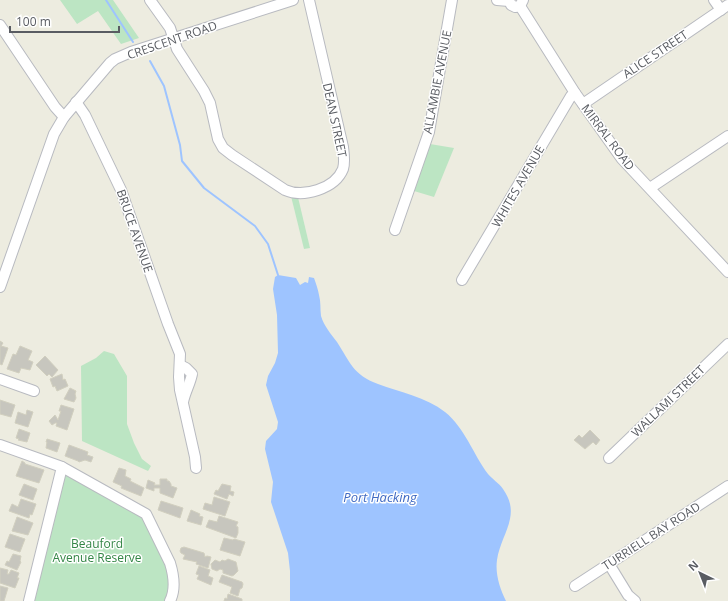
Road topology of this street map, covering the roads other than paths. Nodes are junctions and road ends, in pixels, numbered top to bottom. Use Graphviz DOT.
graph roads {
  1 [pos="150,0"];
  2 [pos="292,0"];
  3 [pos="309,0"];
  4 [pos="452,0"];
  5 [pos="497,0"];
  6 [pos="509,0"];
  7 [pos="714,0"];
  8 [pos="522,3"];
  9 [pos="724,7"];
  10 [pos="0,25"];
  11 [pos="173,38"];
  12 [pos="575,93"];
  13 [pos="76,102"];
  14 [pos="583,104"];
  15 [pos="64,117"];
  16 [pos="728,136"];
  17 [pos="650,188"];
  18 [pos="394,230"];
  19 [pos="728,272"];
  20 [pos="462,280"];
  21 [pos="0,287"];
  22 [pos="728,344"];
  23 [pos="0,379"];
  24 [pos="34,391"];
  25 [pos="0,445"];
  26 [pos="609,458"];
  27 [pos="62,467"];
  28 [pos="196,468"];
  29 [pos="728,486"];
  30 [pos="609,564"];
  31 [pos="575,586"];
  32 [pos="30,601"];
  33 [pos="170,601"];
  34 [pos="635,601"];
  1 -- 11 [label="street, DEAN STREET"];
  2 -- 11 [label="street, CRESCENT ROAD"];
  3 -- 11 [label="street, DEAN STREET"];
  4 -- 18 [label="street, ALLAMBIE AVENUE"];
  5 -- 6 [label="street"];
  6 -- 8 [label="street"];
  7 -- 9 [label="street"];
  8 -- 12 [label="street, MIRRAL ROAD"];
  9 -- 14 [label="street, ALICE STREET"];
  10 -- 15 [label="street"];
  11 -- 13 [label="street, CRESCENT ROAD"];
  12 -- 14 [label="street, MIRRAL ROAD"];
  12 -- 20 [label="street, WHITES AVENUE"];
  13 -- 15 [label="street, CRESCENT ROAD"];
  13 -- 28 [label="street, BRUCE AVENUE"];
  14 -- 17 [label="street, MIRRAL ROAD"];
  15 -- 21 [label="street, CRESCENT ROAD"];
  16 -- 17 [label="street"];
  17 -- 19 [label="street, MIRRAL ROAD"];
  22 -- 26 [label="street, WALLAMI STREET"];
  23 -- 24 [label="street"];
  25 -- 27 [label="street"];
  27 -- 32 [label="street"];
  27 -- 33 [label="street"];
  29 -- 30 [label="street, TURRIELL BAY ROAD"];
  30 -- 31 [label="street, TURRIELL BAY ROAD"];
  30 -- 34 [label="street"];
}
